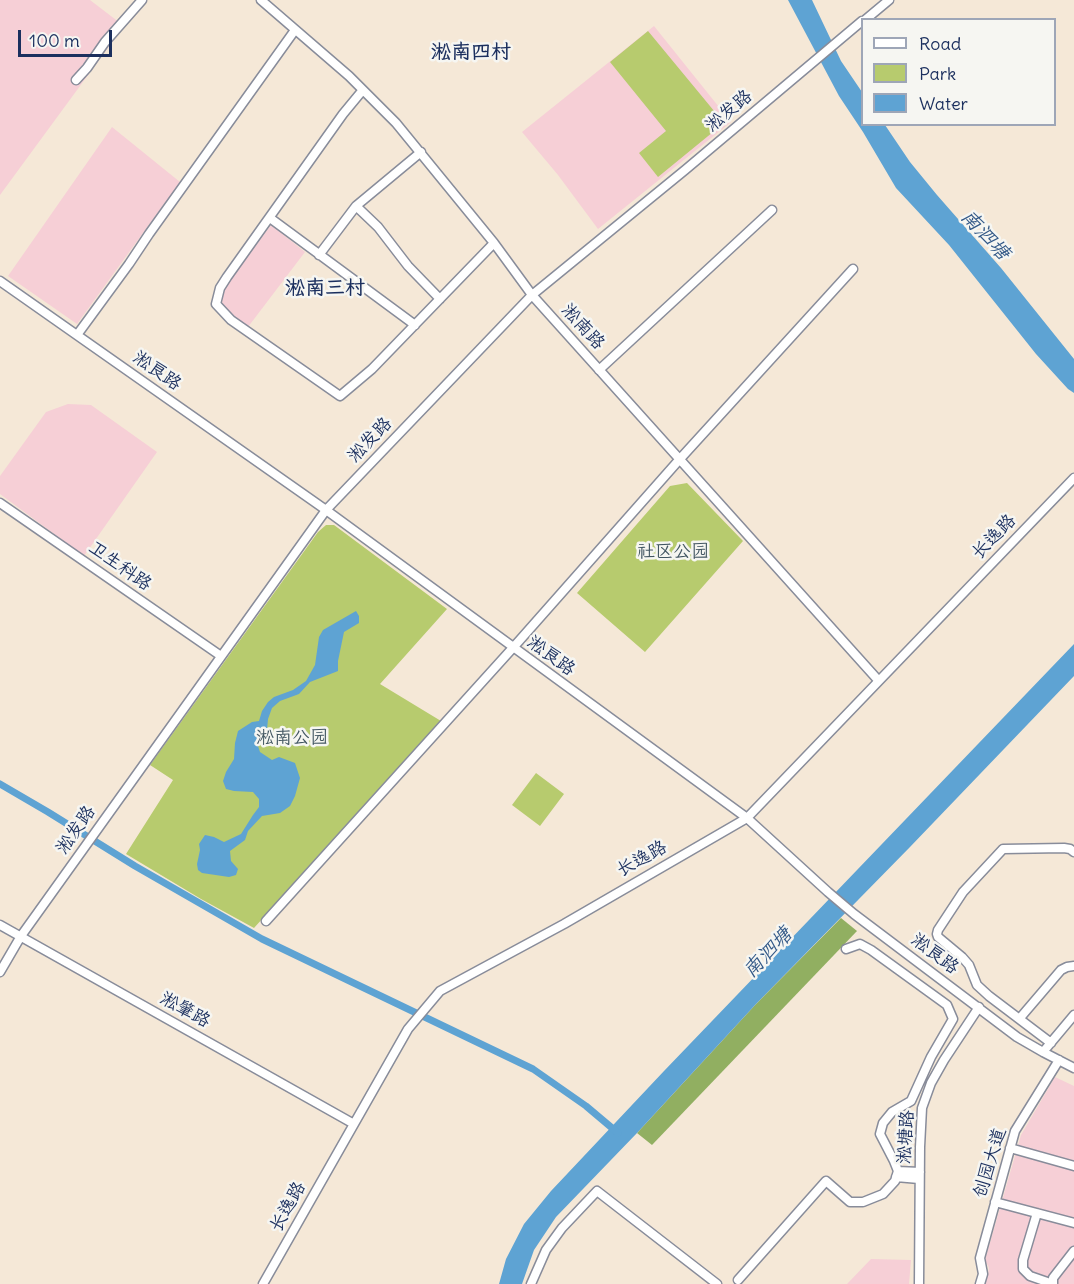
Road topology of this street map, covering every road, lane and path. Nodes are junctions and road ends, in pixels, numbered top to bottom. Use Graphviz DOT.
graph roads {
  1 [pos="142,0"];
  2 [pos="261,0"];
  3 [pos="889,0"];
  4 [pos="866,18"];
  5 [pos="861,22"];
  6 [pos="295,30"];
  7 [pos="76,80"];
  8 [pos="362,91"];
  9 [pos="421,152"];
  10 [pos="356,206"];
  11 [pos="772,210"];
  12 [pos="270,218"];
  13 [pos="494,243"];
  14 [pos="319,255"];
  15 [pos="853,269"];
  16 [pos="0,280"];
  17 [pos="532,295"];
  18 [pos="440,299"];
  19 [pos="415,325"];
  20 [pos="77,335"];
  21 [pos="599,370"];
  22 [pos="679,460"];
  23 [pos="1074,478"];
  24 [pos="0,503"];
  25 [pos="326,510"];
  26 [pos="513,648"];
  27 [pos="222,656"];
  28 [pos="878,680"];
  29 [pos="747,818"];
  30 [pos="1074,852"];
  31 [pos="266,921"];
  32 [pos="0,925"];
  33 [pos="21,936"];
  34 [pos="846,949"];
  35 [pos="1074,966"];
  36 [pos="0,972"];
  37 [pos="979,1007"];
  38 [pos="1020,1018"];
  39 [pos="1073,1018"];
  40 [pos="1051,1042"];
  41 [pos="1043,1052"];
  42 [pos="1059,1060"];
  43 [pos="1074,1068"];
  44 [pos="354,1124"];
  45 [pos="1010,1148"];
  46 [pos="1074,1166"];
  47 [pos="897,1174"];
  48 [pos="920,1175"];
  49 [pos="995,1202"];
  50 [pos="1038,1213"];
  51 [pos="1074,1223"];
  52 [pos="1074,1251"];
  53 [pos="738,1280"];
  54 [pos="263,1284"];
  55 [pos="531,1284"];
  56 [pos="717,1284"];
  57 [pos="919,1284"];
  58 [pos="980,1284"];
  59 [pos="1053,1284"];
  1 -- 7 [label="street"];
  2 -- 6 [label="street, 淞南路"];
  3 -- 4 [label="street, 淞发路"];
  5 -- 17 [label="street, 淞发路"];
  6 -- 8 [label="street, 淞南路"];
  6 -- 20 [label="street"];
  8 -- 9 [label="street, 淞南路"];
  8 -- 12 [label="street"];
  9 -- 10 [label="street"];
  9 -- 13 [label="street, 淞南路"];
  10 -- 14 [label="street"];
  10 -- 18 [label="street"];
  11 -- 21 [label="street"];
  12 -- 14 [label="street"];
  12 -- 19 [label="street"];
  13 -- 17 [label="street, 淞南路"];
  13 -- 18 [label="street"];
  14 -- 19 [label="street"];
  15 -- 22 [label="street"];
  16 -- 20 [label="street, 淞良路"];
  17 -- 21 [label="street, 淞南路"];
  17 -- 25 [label="street, 淞发路"];
  18 -- 19 [label="street"];
  20 -- 25 [label="street, 淞良路"];
  21 -- 22 [label="street, 淞南路"];
  22 -- 26 [label="street"];
  22 -- 28 [label="street, 淞南路"];
  23 -- 28 [label="street, 长逸路"];
  24 -- 27 [label="street, 卫生科路"];
  25 -- 26 [label="street, 淞良路"];
  25 -- 27 [label="street, 淞发路"];
  26 -- 29 [label="street, 淞良路"];
  26 -- 31 [label="street"];
  27 -- 33 [label="street, 淞发路"];
  28 -- 29 [label="street, 长逸路"];
  29 -- 37 [label="street, 淞良路"];
  29 -- 44 [label="street, 长逸路"];
  30 -- 38 [label="street"];
  32 -- 33 [label="street, 淞肇路"];
  33 -- 36 [label="street, 淞发路"];
  33 -- 44 [label="street, 淞肇路"];
  34 -- 47 [label="street"];
  35 -- 38 [label="street"];
  37 -- 41 [label="street, 淞良路"];
  37 -- 48 [label="street, 淞塘路"];
  38 -- 40 [label="street"];
  39 -- 40 [label="street"];
  40 -- 41 [label="street"];
  41 -- 42 [label="street, 淞良路"];
  42 -- 43 [label="street, 淞良路"];
  42 -- 45 [label="street, 创园大道"];
  44 -- 54 [label="street, 长逸路"];
  45 -- 46 [label="street"];
  45 -- 49 [label="street, 创园大道"];
  47 -- 48 [label="street"];
  47 -- 53 [label="street"];
  48 -- 57 [label="street, 淞塘路"];
  49 -- 50 [label="street"];
  49 -- 58 [label="street, 创园大道"];
  50 -- 51 [label="street"];
  50 -- 59 [label="street"];
  52 -- 59 [label="street"];
  55 -- 56 [label="street"];
}
